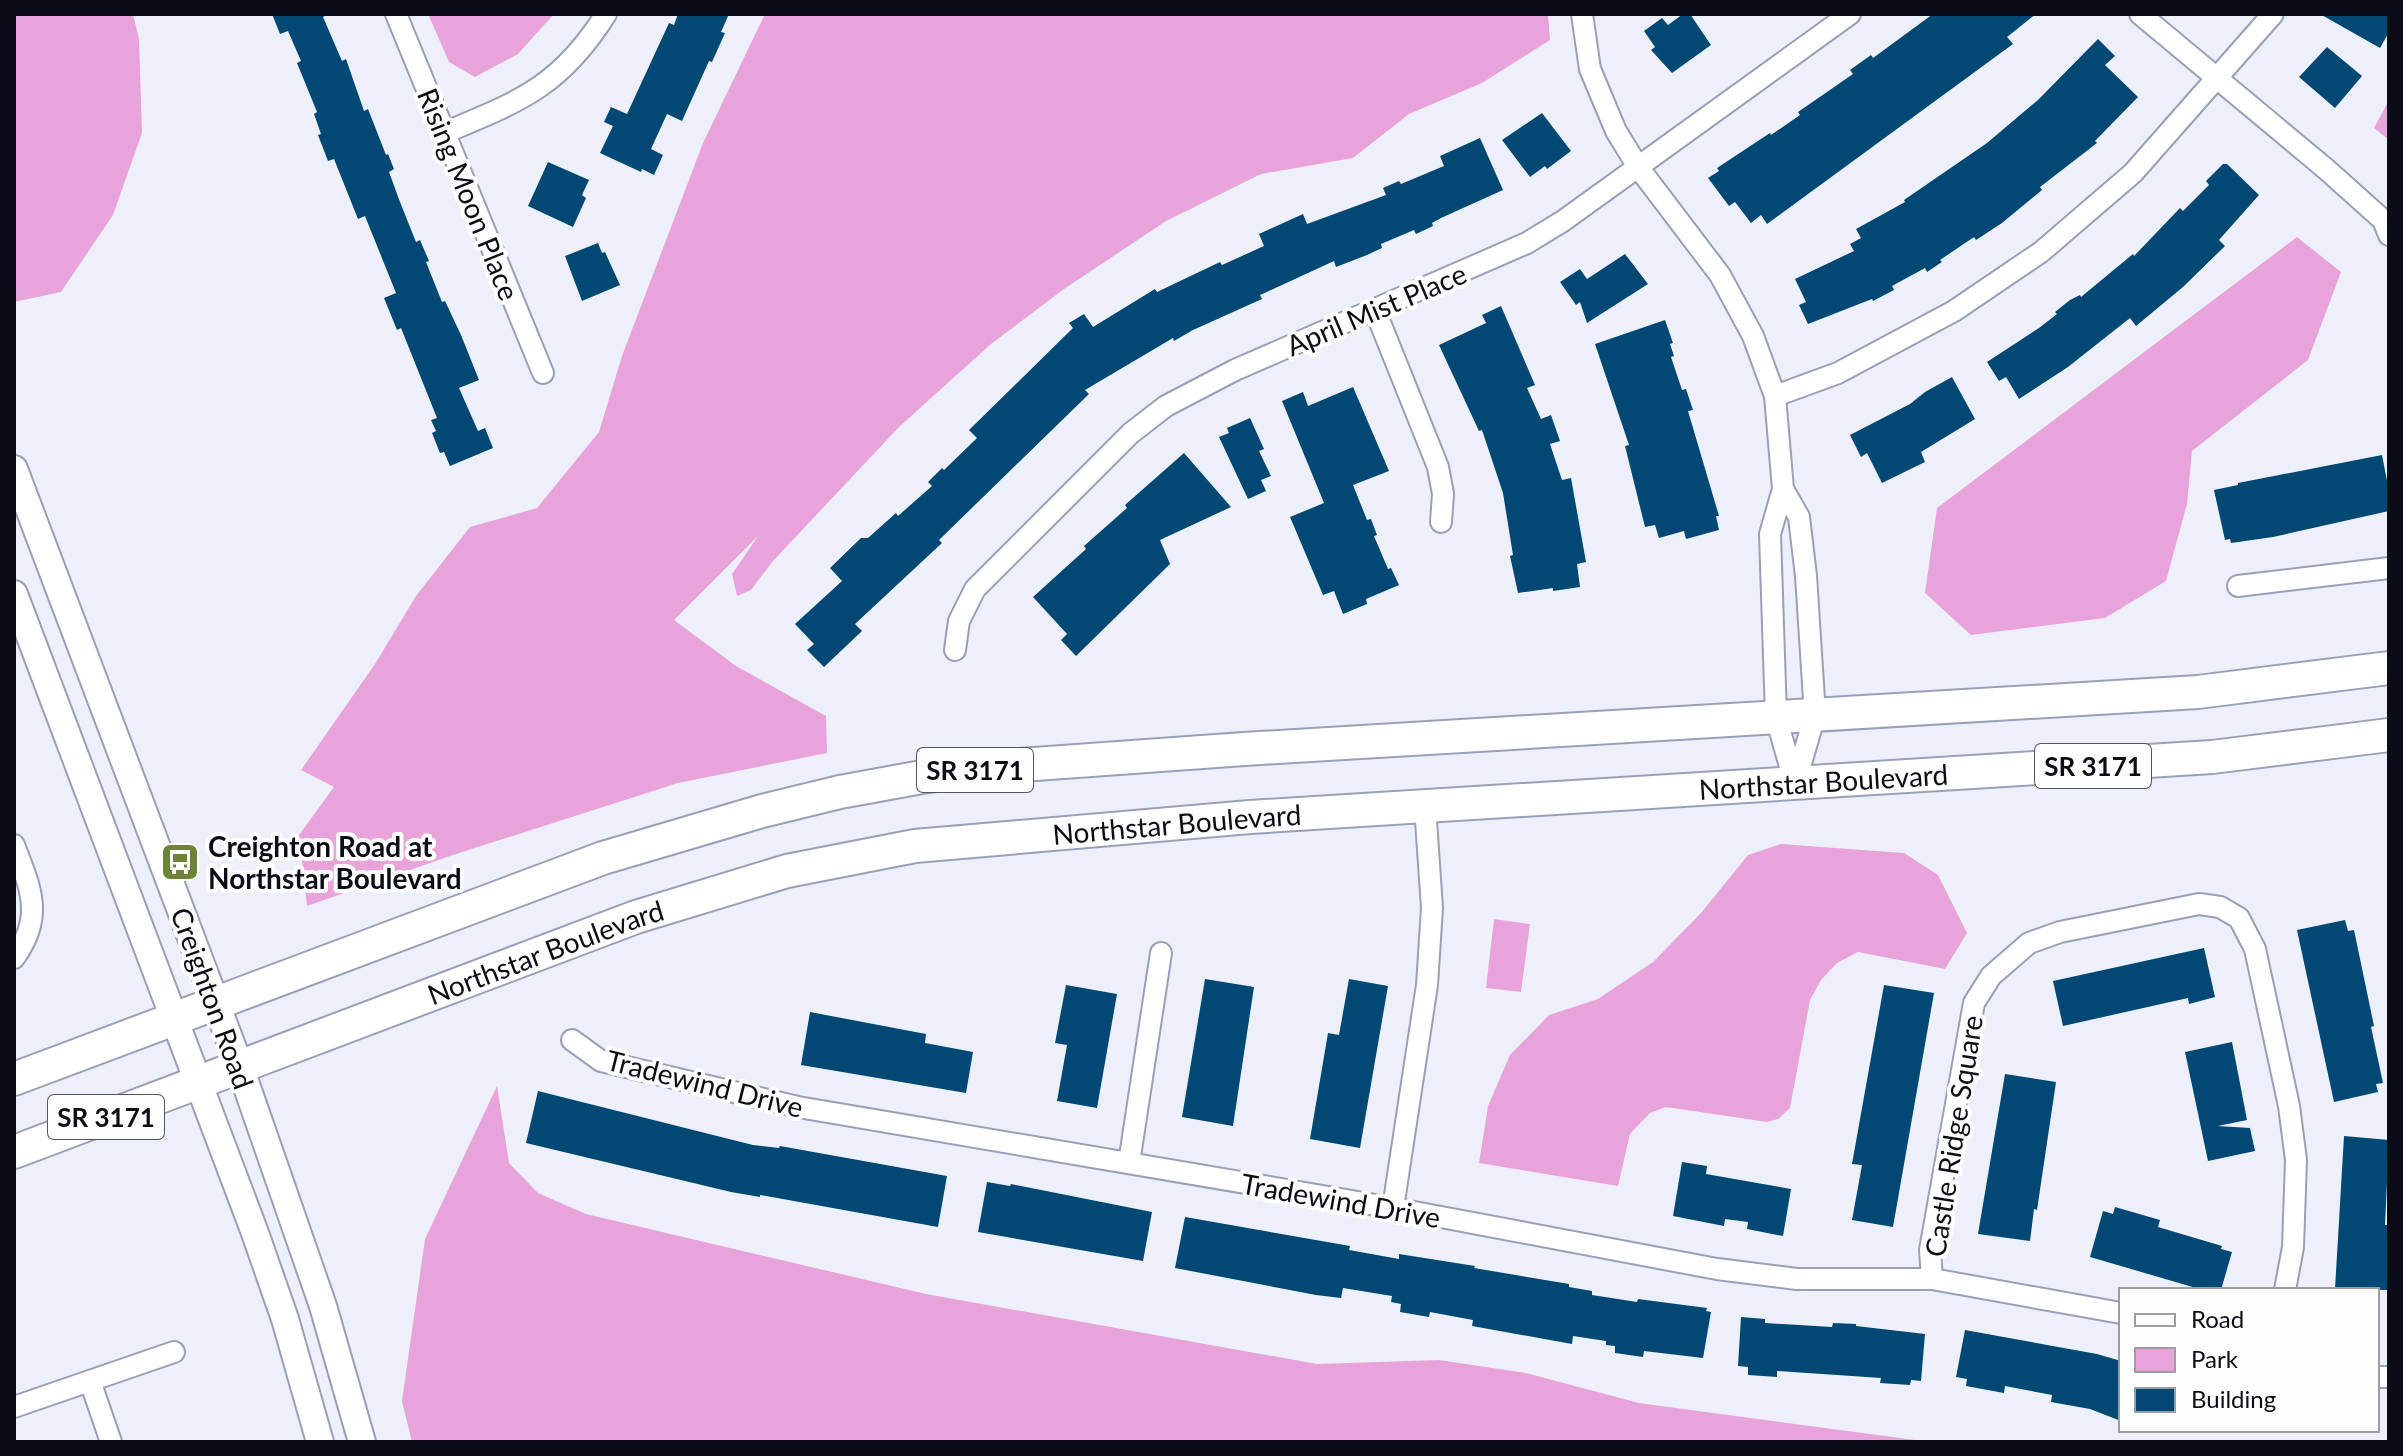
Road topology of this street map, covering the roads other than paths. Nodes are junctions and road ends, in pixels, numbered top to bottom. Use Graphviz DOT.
graph roads {
  1 [pos="396,14"];
  2 [pos="606,14"];
  3 [pos="1582,14"];
  4 [pos="1850,14"];
  5 [pos="2140,14"];
  6 [pos="2273,14"];
  7 [pos="2219,78"];
  8 [pos="444,133"];
  9 [pos="1638,167"];
  10 [pos="2389,235"];
  11 [pos="1375,310"];
  12 [pos="543,373"];
  13 [pos="1775,396"];
  14 [pos="14,469"];
  15 [pos="1783,489"];
  16 [pos="1441,522"];
  17 [pos="2389,568"];
  18 [pos="2238,586"];
  19 [pos="14,594"];
  20 [pos="955,650"];
  21 [pos="2389,668"];
  22 [pos="1815,715"];
  23 [pos="1776,717"];
  24 [pos="2389,735"];
  25 [pos="1795,784"];
  26 [pos="1425,806"];
  27 [pos="14,845"];
  28 [pos="1161,953"];
  29 [pos="14,958"];
  30 [pos="215,1002"];
  31 [pos="173,1019"];
  32 [pos="572,1040"];
  33 [pos="240,1067"];
  34 [pos="14,1079"];
  35 [pos="198,1083"];
  36 [pos="14,1152"];
  37 [pos="1129,1163"];
  38 [pos="1393,1208"];
  39 [pos="1932,1279"];
  40 [pos="2285,1288"];
  41 [pos="2119,1313"];
  42 [pos="174,1352"];
  43 [pos="90,1381"];
  44 [pos="14,1407"];
  45 [pos="111,1442"];
  46 [pos="320,1442"];
  47 [pos="362,1442"];
  1 -- 8 [label="street, Rising Moon Place"];
  2 -- 8 [label="street"];
  3 -- 9 [label="street"];
  4 -- 9 [label="street, April Mist Place"];
  5 -- 7 [label="street"];
  6 -- 7 [label="street"];
  7 -- 10 [label="street"];
  7 -- 13 [label="street"];
  8 -- 12 [label="street, Rising Moon Place"];
  9 -- 11 [label="street, April Mist Place"];
  9 -- 13 [label="street"];
  11 -- 16 [label="street"];
  11 -- 20 [label="street, April Mist Place"];
  13 -- 15 [label="street"];
  14 -- 30 [label="street, Creighton Road"];
  15 -- 22 [label="street"];
  15 -- 23 [label="street"];
  17 -- 18 [label="street"];
  19 -- 31 [label="street, Creighton Road"];
  21 -- 22 [label="main road, SR 3171"];
  22 -- 23 [label="main road, SR 3171"];
  22 -- 25 [label="street"];
  23 -- 25 [label="street"];
  23 -- 30 [label="main road, SR 3171"];
  24 -- 25 [label="main road, Northstar Boulevard / SR 3171"];
  25 -- 26 [label="main road, Northstar Boulevard / SR 3171"];
  26 -- 33 [label="main road, Northstar Boulevard / SR 3171"];
  26 -- 38 [label="street"];
  27 -- 29 [label="street"];
  28 -- 37 [label="street"];
  30 -- 31 [label="main road, SR 3171"];
  30 -- 33 [label="street, Creighton Road"];
  31 -- 34 [label="main road, SR 3171"];
  31 -- 35 [label="street, Creighton Road"];
  32 -- 37 [label="street, Tradewind Drive"];
  33 -- 35 [label="main road, Northstar Boulevard / SR 3171"];
  33 -- 47 [label="street, Creighton Road"];
  35 -- 36 [label="main road, Northstar Boulevard / SR 3171"];
  35 -- 46 [label="street, Creighton Road"];
  37 -- 38 [label="street, Tradewind Drive"];
  38 -- 39 [label="street, Tradewind Drive"];
  39 -- 40 [label="street, Castle Ridge Square"];
  39 -- 41 [label="street, Tradewind Drive"];
  42 -- 43 [label="street"];
  43 -- 44 [label="street"];
  43 -- 45 [label="street"];
}
